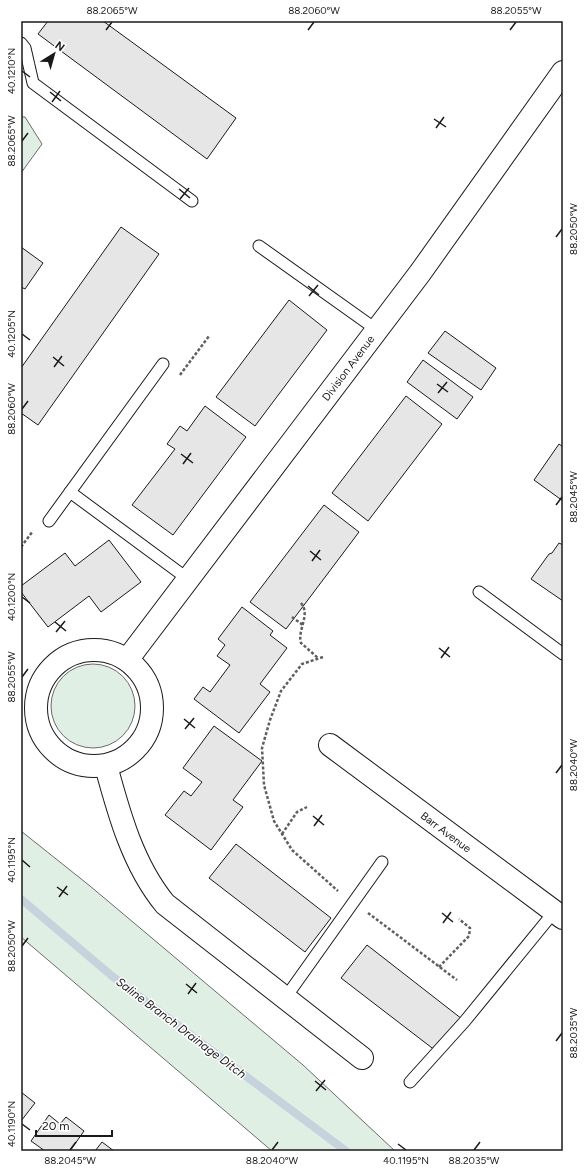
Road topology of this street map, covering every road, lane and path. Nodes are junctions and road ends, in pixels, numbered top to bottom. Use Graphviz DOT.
graph roads {
  1 [pos="21,42"];
  2 [pos="563,72"];
  3 [pos="192,201"];
  4 [pos="259,246"];
  5 [pos="377,330"];
  6 [pos="209,336"];
  7 [pos="163,364"];
  8 [pos="70,492"];
  9 [pos="49,520"];
  10 [pos="188,579"];
  11 [pos="480,592"];
  12 [pos="301,603"];
  13 [pos="292,617"];
  14 [pos="303,625"];
  15 [pos="563,654"];
  16 [pos="323,656"];
  17 [pos="318,658"];
  18 [pos="127,660"];
  19 [pos="28,710"];
  20 [pos="330,745"];
  21 [pos="106,766"];
  22 [pos="307,807"];
  23 [pos="282,834"];
  24 [pos="382,862"];
  25 [pos="353,903"];
  26 [pos="558,915"];
  27 [pos="459,919"];
  28 [pos="439,967"];
  29 [pos="457,980"];
  30 [pos="286,997"];
  31 [pos="362,1058"];
  32 [pos="410,1082"];
  1 -- 3 [label="lane"];
  2 -- 5 [label="street, Division Avenue"];
  4 -- 5 [label="lane"];
  5 -- 10 [label="street, Division Avenue"];
  6 -- 7 [label="path"];
  7 -- 8 [label="lane"];
  8 -- 9 [label="lane"];
  8 -- 10 [label="lane"];
  10 -- 18 [label="street, Division Avenue"];
  11 -- 15 [label="lane"];
  12 -- 14 [label="path"];
  13 -- 14 [label="path"];
  14 -- 17 [label="path"];
  16 -- 17 [label="path"];
  17 -- 23 [label="path"];
  18 -- 19 [label="street"];
  18 -- 21 [label="street"];
  19 -- 21 [label="street"];
  20 -- 26 [label="street, Barr Avenue"];
  21 -- 30 [label="street"];
  22 -- 23 [label="path"];
  23 -- 25 [label="path"];
  24 -- 25 [label="lane"];
  25 -- 28 [label="path"];
  25 -- 30 [label="lane"];
  26 -- 32 [label="lane"];
  27 -- 28 [label="path"];
  28 -- 29 [label="path"];
  30 -- 31 [label="street"];
}
